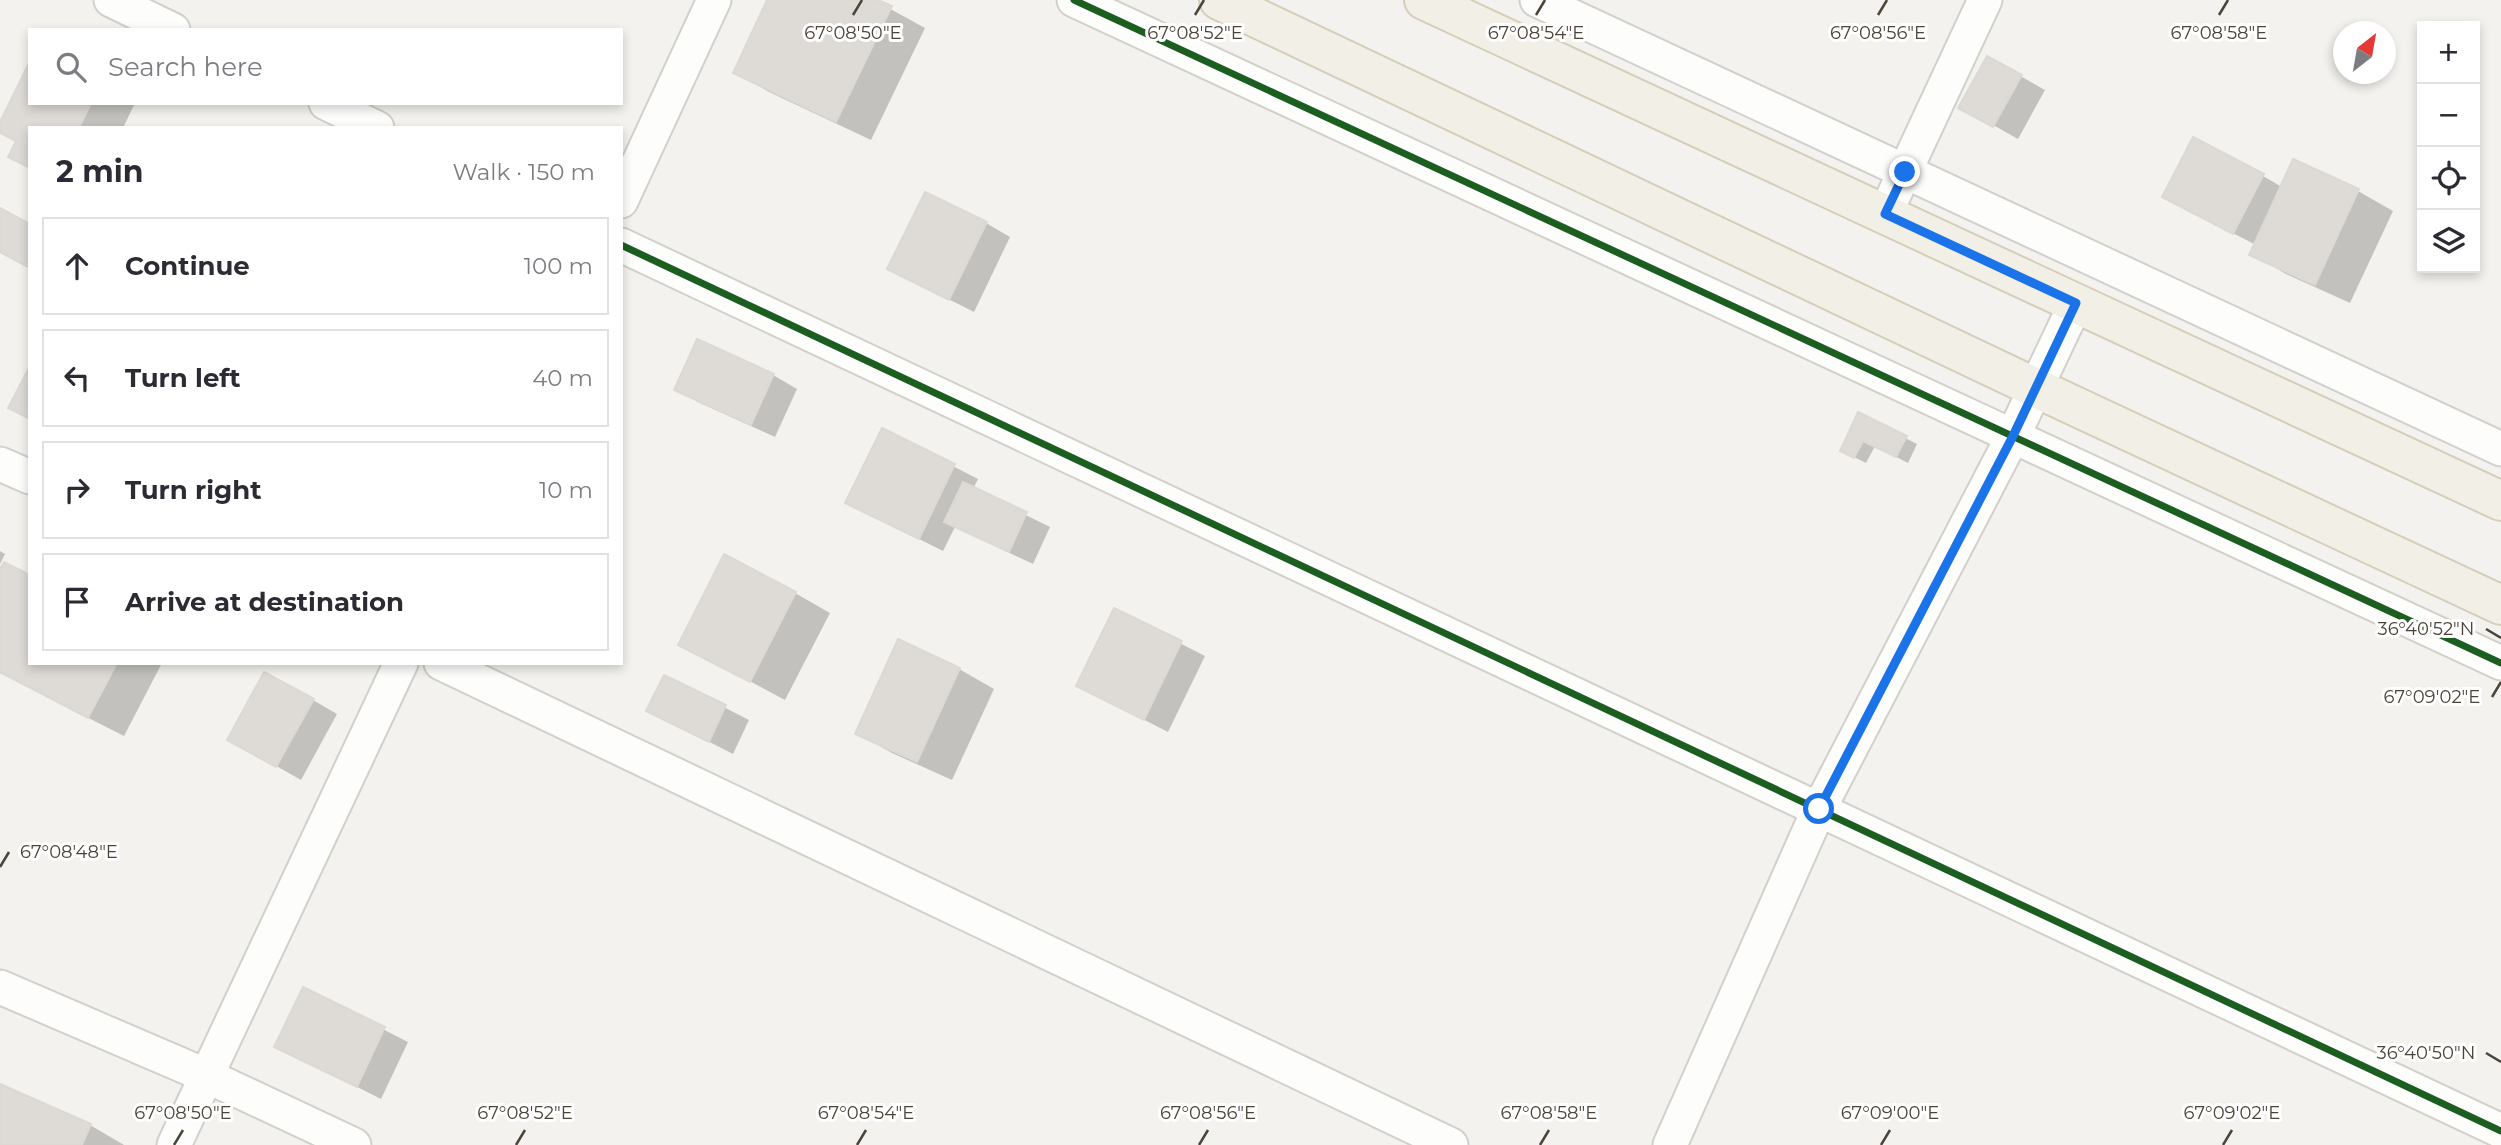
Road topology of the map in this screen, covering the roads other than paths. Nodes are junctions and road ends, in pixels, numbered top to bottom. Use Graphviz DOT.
graph roads {
  1 [pos="111,0"];
  2 [pos="714,0"];
  3 [pos="1074,0"];
  4 [pos="1219,0"];
  5 [pos="1424,0"];
  6 [pos="1537,0"];
  7 [pos="1985,0"];
  8 [pos="169,28"];
  9 [pos="330,105"];
  10 [pos="373,126"];
  11 [pos="1905,172"];
  12 [pos="623,197"];
  13 [pos="1885,214"];
  14 [pos="623,246"];
  15 [pos="2076,303"];
  16 [pos="2036,388"];
  17 [pos="2013,436"];
  18 [pos="2501,449"];
  19 [pos="0,464"];
  20 [pos="28,476"];
  21 [pos="2501,501"];
  22 [pos="2501,605"];
  23 [pos="2501,663"];
  24 [pos="400,665"];
  25 [pos="445,665"];
  26 [pos="1819,809"];
  27 [pos="0,988"];
  28 [pos="207,1076"];
  29 [pos="2501,1131"];
  30 [pos="174,1145"];
  31 [pos="354,1145"];
  32 [pos="1451,1145"];
  33 [pos="1671,1145"];
  1 -- 8 [label="street"];
  2 -- 12 [label="street"];
  3 -- 17 [label="street"];
  4 -- 16 [label="main road"];
  5 -- 13 [label="main road"];
  6 -- 11 [label="street"];
  7 -- 11 [label="street"];
  9 -- 10 [label="street"];
  11 -- 13 [label="street"];
  11 -- 18 [label="street"];
  13 -- 15 [label="main road"];
  14 -- 26 [label="street"];
  15 -- 16 [label="street"];
  15 -- 21 [label="main road"];
  16 -- 17 [label="street"];
  16 -- 22 [label="main road"];
  17 -- 23 [label="street"];
  17 -- 26 [label="street"];
  19 -- 20 [label="street"];
  24 -- 28 [label="street"];
  25 -- 32 [label="street"];
  26 -- 29 [label="street"];
  26 -- 33 [label="street"];
  27 -- 28 [label="street"];
  28 -- 30 [label="street"];
  28 -- 31 [label="street"];
}
